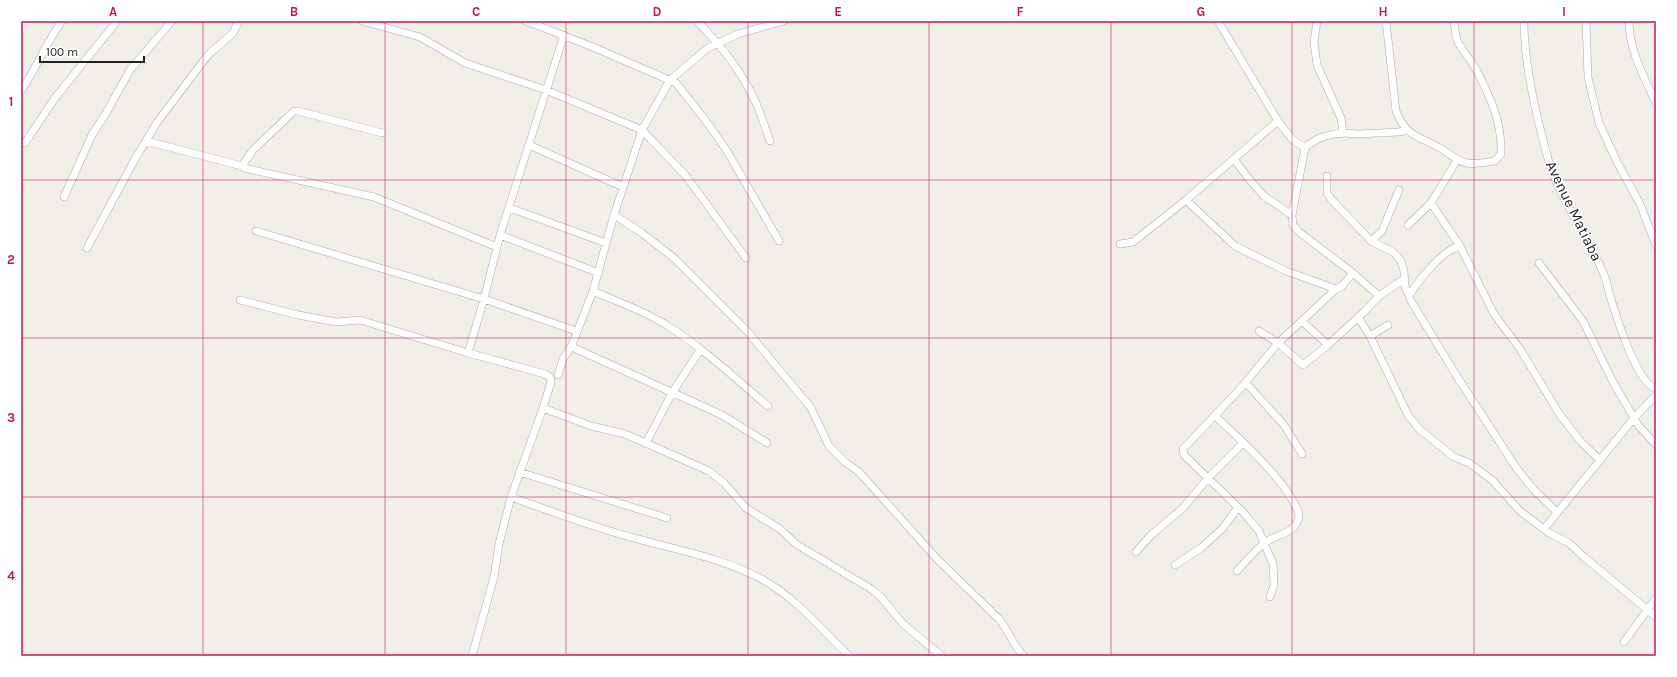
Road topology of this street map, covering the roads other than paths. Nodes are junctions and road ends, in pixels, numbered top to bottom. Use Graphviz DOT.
graph roads {
  1 [pos="62,21"];
  2 [pos="117,21"];
  3 [pos="172,21"];
  4 [pos="239,21"];
  5 [pos="362,21"];
  6 [pos="526,21"];
  7 [pos="698,21"];
  8 [pos="782,21"];
  9 [pos="1218,21"];
  10 [pos="1317,21"];
  11 [pos="1386,21"];
  12 [pos="1454,21"];
  13 [pos="1524,21"];
  14 [pos="1586,21"];
  15 [pos="1629,21"];
  16 [pos="564,35"];
  17 [pos="718,43"];
  18 [pos="670,80"];
  19 [pos="546,90"];
  20 [pos="21,91"];
  21 [pos="1656,103"];
  22 [pos="1278,121"];
  23 [pos="1406,129"];
  24 [pos="642,130"];
  25 [pos="382,133"];
  26 [pos="1343,133"];
  27 [pos="146,141"];
  28 [pos="770,141"];
  29 [pos="26,143"];
  30 [pos="529,145"];
  31 [pos="1305,148"];
  32 [pos="1234,159"];
  33 [pos="1457,160"];
  34 [pos="242,166"];
  35 [pos="1327,176"];
  36 [pos="623,187"];
  37 [pos="1399,190"];
  38 [pos="64,197"];
  39 [pos="1186,200"];
  40 [pos="1431,203"];
  41 [pos="510,208"];
  42 [pos="614,215"];
  43 [pos="1292,215"];
  44 [pos="1408,225"];
  45 [pos="256,230"];
  46 [pos="500,235"];
  47 [pos="779,241"];
  48 [pos="1372,241"];
  49 [pos="606,243"];
  50 [pos="1120,244"];
  51 [pos="1656,245"];
  52 [pos="1460,246"];
  53 [pos="497,247"];
  54 [pos="88,248"];
  55 [pos="746,258"];
  56 [pos="1539,263"];
  57 [pos="1352,273"];
  58 [pos="599,274"];
  59 [pos="1404,279"];
  60 [pos="1336,290"];
  61 [pos="593,291"];
  62 [pos="1379,296"];
  63 [pos="1409,296"];
  64 [pos="484,299"];
  65 [pos="240,300"];
  66 [pos="1358,317"];
  67 [pos="1302,322"];
  68 [pos="1388,325"];
  69 [pos="576,331"];
  70 [pos="1259,331"];
  71 [pos="1370,336"];
  72 [pos="1278,343"];
  73 [pos="572,345"];
  74 [pos="1328,345"];
  75 [pos="700,350"];
  76 [pos="468,353"];
  77 [pos="558,375"];
  78 [pos="1246,383"];
  79 [pos="1656,388"];
  80 [pos="672,393"];
  81 [pos="1656,395"];
  82 [pos="768,406"];
  83 [pos="543,408"];
  84 [pos="1215,416"];
  85 [pos="1634,418"];
  86 [pos="646,443"];
  87 [pos="767,443"];
  88 [pos="1243,443"];
  89 [pos="1656,445"];
  90 [pos="1302,454"];
  91 [pos="1600,460"];
  92 [pos="519,472"];
  93 [pos="1208,478"];
  94 [pos="511,497"];
  95 [pos="1238,507"];
  96 [pos="1557,512"];
  97 [pos="666,518"];
  98 [pos="1544,529"];
  99 [pos="1264,543"];
  100 [pos="1136,552"];
  101 [pos="1175,565"];
  102 [pos="1236,571"];
  103 [pos="1270,597"];
  104 [pos="1656,598"];
  105 [pos="1647,610"];
  106 [pos="1656,617"];
  107 [pos="1624,642"];
  108 [pos="472,656"];
  109 [pos="849,656"];
  110 [pos="942,656"];
  111 [pos="1024,656"];
  1 -- 20 [label="street"];
  2 -- 29 [label="street"];
  3 -- 38 [label="street"];
  4 -- 27 [label="street"];
  5 -- 19 [label="street"];
  6 -- 16 [label="street"];
  7 -- 17 [label="street"];
  8 -- 17 [label="street"];
  9 -- 22 [label="street"];
  10 -- 26 [label="street"];
  11 -- 23 [label="street"];
  12 -- 33 [label="street"];
  13 -- 79 [label="street, Avenue Matiaba"];
  14 -- 51 [label="street"];
  15 -- 21 [label="street"];
  16 -- 18 [label="street"];
  16 -- 19 [label="street"];
  17 -- 18 [label="street"];
  17 -- 28 [label="street"];
  18 -- 24 [label="street"];
  18 -- 47 [label="street"];
  19 -- 24 [label="street"];
  19 -- 30 [label="street"];
  22 -- 31 [label="street"];
  22 -- 32 [label="street"];
  23 -- 26 [label="street"];
  23 -- 33 [label="street"];
  24 -- 36 [label="street"];
  24 -- 55 [label="street"];
  25 -- 34 [label="street"];
  26 -- 31 [label="street"];
  27 -- 34 [label="street"];
  27 -- 54 [label="street"];
  30 -- 36 [label="street"];
  30 -- 41 [label="street"];
  31 -- 43 [label="street"];
  32 -- 39 [label="street"];
  32 -- 43 [label="street"];
  33 -- 40 [label="street"];
  34 -- 53 [label="street"];
  35 -- 48 [label="street"];
  36 -- 42 [label="street"];
  37 -- 48 [label="street"];
  39 -- 50 [label="street"];
  39 -- 60 [label="street"];
  40 -- 44 [label="street"];
  40 -- 52 [label="street"];
  41 -- 46 [label="street"];
  41 -- 49 [label="street"];
  42 -- 49 [label="street"];
  42 -- 111 [label="street"];
  43 -- 57 [label="street"];
  45 -- 64 [label="street"];
  46 -- 53 [label="street"];
  46 -- 58 [label="street"];
  48 -- 59 [label="street"];
  49 -- 58 [label="street"];
  52 -- 63 [label="street"];
  52 -- 91 [label="street"];
  53 -- 64 [label="street"];
  56 -- 85 [label="street"];
  57 -- 60 [label="street"];
  57 -- 62 [label="street"];
  58 -- 61 [label="street"];
  59 -- 62 [label="street"];
  59 -- 63 [label="street"];
  60 -- 67 [label="street"];
  61 -- 69 [label="street"];
  61 -- 75 [label="street"];
  62 -- 66 [label="street"];
  63 -- 96 [label="street"];
  64 -- 69 [label="street"];
  64 -- 76 [label="street"];
  65 -- 76 [label="street"];
  66 -- 71 [label="street"];
  66 -- 74 [label="street"];
  67 -- 72 [label="street"];
  67 -- 74 [label="street"];
  68 -- 71 [label="street"];
  69 -- 73 [label="street"];
  70 -- 72 [label="street"];
  71 -- 98 [label="street"];
  72 -- 74 [label="street"];
  72 -- 78 [label="street"];
  73 -- 77 [label="street"];
  73 -- 80 [label="street"];
  75 -- 80 [label="street"];
  75 -- 82 [label="street"];
  76 -- 83 [label="street"];
  78 -- 84 [label="street"];
  78 -- 90 [label="street"];
  80 -- 86 [label="street"];
  80 -- 87 [label="street"];
  81 -- 85 [label="street"];
  83 -- 86 [label="street"];
  83 -- 92 [label="street"];
  84 -- 88 [label="street"];
  84 -- 93 [label="street"];
  85 -- 89 [label="street"];
  85 -- 91 [label="street"];
  86 -- 110 [label="street"];
  88 -- 93 [label="street"];
  88 -- 99 [label="street"];
  91 -- 96 [label="street"];
  92 -- 94 [label="street"];
  92 -- 97 [label="street"];
  93 -- 95 [label="street"];
  93 -- 100 [label="street"];
  94 -- 108 [label="street"];
  94 -- 109 [label="street"];
  95 -- 99 [label="street"];
  95 -- 101 [label="street"];
  96 -- 98 [label="street"];
  98 -- 105 [label="street"];
  99 -- 102 [label="street"];
  99 -- 103 [label="street"];
  104 -- 105 [label="street"];
  105 -- 106 [label="street"];
  105 -- 107 [label="street"];
}
